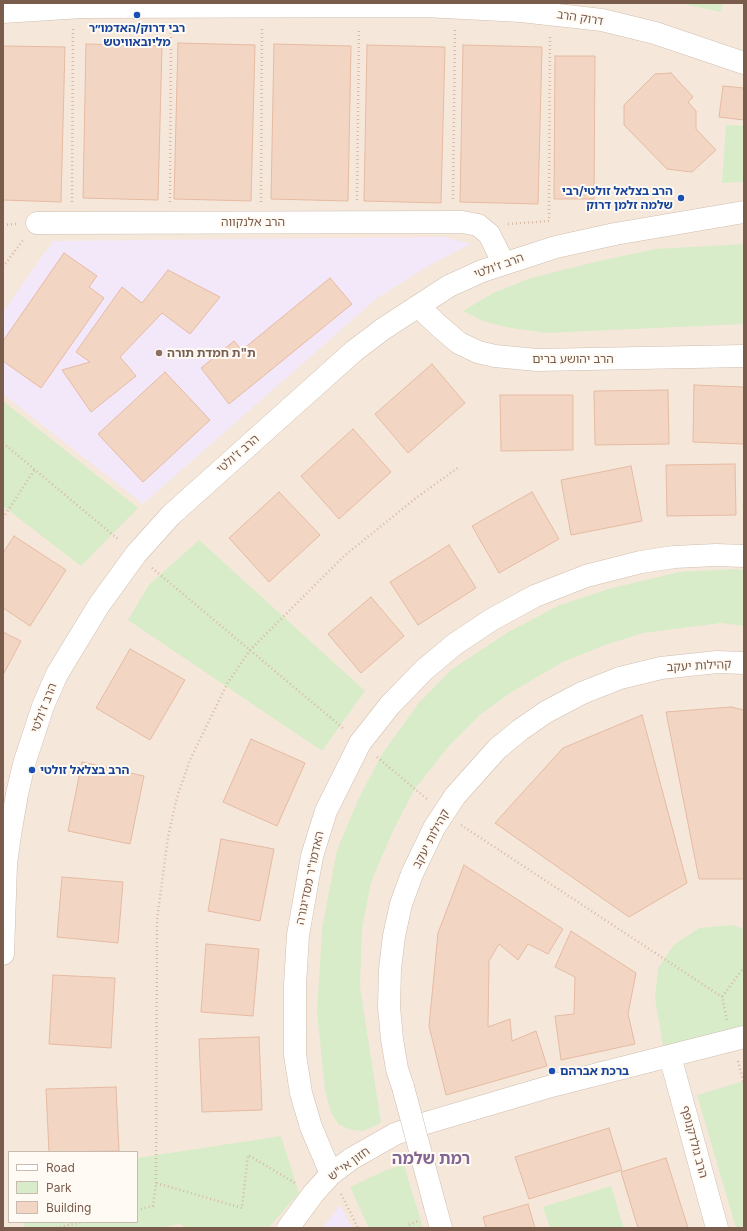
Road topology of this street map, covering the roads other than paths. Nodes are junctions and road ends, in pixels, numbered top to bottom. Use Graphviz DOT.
graph roads {
  1 [pos="566,11"];
  2 [pos="3,12"];
  3 [pos="744,63"];
  4 [pos="744,212"];
  5 [pos="37,223"];
  6 [pos="504,264"];
  7 [pos="418,306"];
  8 [pos="744,356"];
  9 [pos="744,556"];
  10 [pos="744,663"];
  11 [pos="3,954"];
  12 [pos="738,1038"];
  13 [pos="670,1056"];
  14 [pos="331,1174"];
  15 [pos="288,1228"];
  16 [pos="441,1228"];
  17 [pos="717,1228"];
  1 -- 2 [label="street, דרוק הרב"];
  1 -- 3 [label="street, דרוק הרב"];
  4 -- 6 [label="street, הרב ז'ולטי"];
  5 -- 6 [label="street, הרב אלנקווה"];
  6 -- 7 [label="street, הרב ז'ולטי"];
  7 -- 8 [label="street, הרב יהושע ברים"];
  7 -- 11 [label="street, הרב ז'ולטי"];
  9 -- 14 [label="street, האדמו\"ר מסדיגורה"];
  10 -- 16 [label="street, קהילות יעקב, bridge"];
  12 -- 13 [label="street"];
  13 -- 14 [label="street, חזון אי\"ש"];
  13 -- 17 [label="street, הרב גולדקנופף"];
  14 -- 15 [label="street, חזון אי\"ש"];
}
